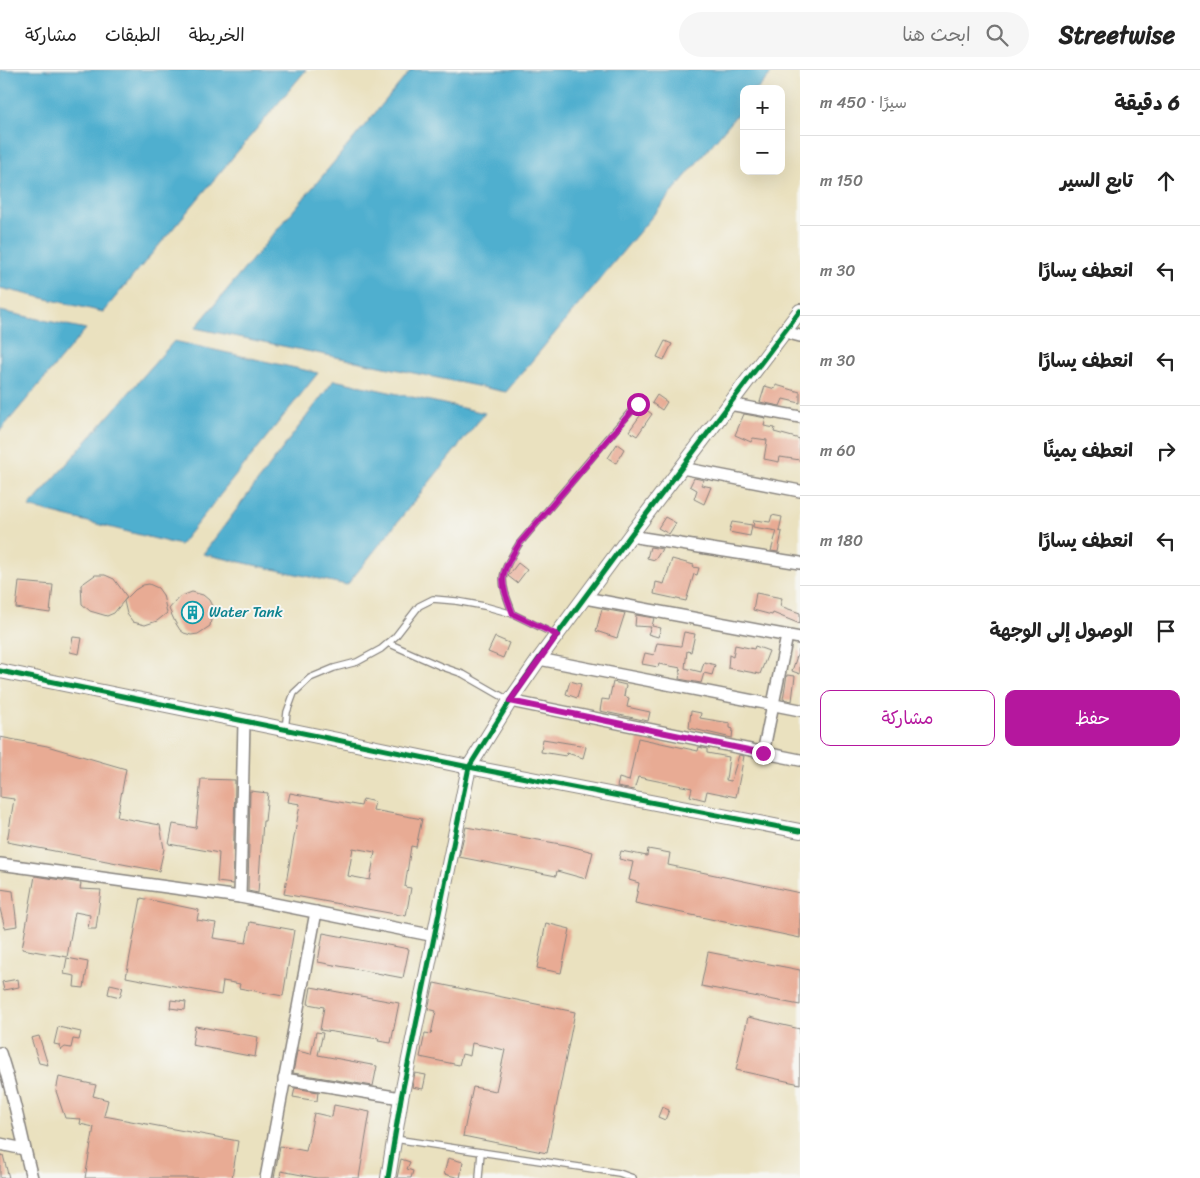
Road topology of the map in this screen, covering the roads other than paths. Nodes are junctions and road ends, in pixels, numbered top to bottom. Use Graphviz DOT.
graph roads {
  1 [pos="800,312"];
  2 [pos="785,332"];
  3 [pos="800,336"];
  4 [pos="638,404"];
  5 [pos="729,404"];
  6 [pos="800,417"];
  7 [pos="682,468"];
  8 [pos="800,491"];
  9 [pos="630,536"];
  10 [pos="800,560"];
  11 [pos="585,598"];
  12 [pos="513,614"];
  13 [pos="557,635"];
  14 [pos="787,636"];
  15 [pos="800,638"];
  16 [pos="388,643"];
  17 [pos="539,659"];
  18 [pos="0,671"];
  19 [pos="510,701"];
  20 [pos="773,705"];
  21 [pos="800,710"];
  22 [pos="244,722"];
  23 [pos="285,730"];
  24 [pos="763,753"];
  25 [pos="800,760"];
  26 [pos="469,767"];
  27 [pos="800,831"];
  28 [pos="0,864"];
  29 [pos="240,897"];
  30 [pos="316,912"];
  31 [pos="435,936"];
  32 [pos="0,1053"];
  33 [pos="4,1076"];
  34 [pos="284,1078"];
  35 [pos="401,1098"];
  36 [pos="395,1139"];
  37 [pos="0,1144"];
  38 [pos="24,1149"];
  39 [pos="482,1152"];
  40 [pos="32,1178"];
  41 [pos="266,1178"];
  42 [pos="388,1178"];
  43 [pos="479,1178"];
  44 [pos="633,1178"];
  1 -- 2 [label="street"];
  2 -- 3 [label="street"];
  2 -- 5 [label="street"];
  4 -- 12 [label="lane"];
  5 -- 6 [label="street"];
  5 -- 7 [label="street"];
  7 -- 8 [label="street"];
  7 -- 9 [label="street"];
  9 -- 10 [label="street"];
  9 -- 11 [label="street"];
  11 -- 13 [label="street"];
  11 -- 14 [label="street"];
  12 -- 13 [label="lane"];
  12 -- 16 [label="lane"];
  13 -- 17 [label="street"];
  14 -- 15 [label="street"];
  14 -- 20 [label="street"];
  16 -- 19 [label="lane"];
  16 -- 23 [label="lane"];
  17 -- 19 [label="street"];
  17 -- 20 [label="street"];
  18 -- 22 [label="street"];
  19 -- 24 [label="street"];
  19 -- 26 [label="street"];
  20 -- 21 [label="street"];
  20 -- 24 [label="street"];
  22 -- 23 [label="street"];
  22 -- 29 [label="street"];
  23 -- 26 [label="street"];
  24 -- 25 [label="street"];
  26 -- 27 [label="street"];
  26 -- 31 [label="street"];
  28 -- 29 [label="street"];
  29 -- 30 [label="street"];
  30 -- 31 [label="street"];
  30 -- 34 [label="street"];
  31 -- 35 [label="street"];
  32 -- 33 [label="street"];
  33 -- 38 [label="street"];
  34 -- 35 [label="street"];
  34 -- 41 [label="street"];
  35 -- 36 [label="street"];
  36 -- 39 [label="lane"];
  36 -- 42 [label="street"];
  37 -- 38 [label="street"];
  38 -- 40 [label="street"];
  39 -- 43 [label="lane"];
  39 -- 44 [label="lane"];
}
